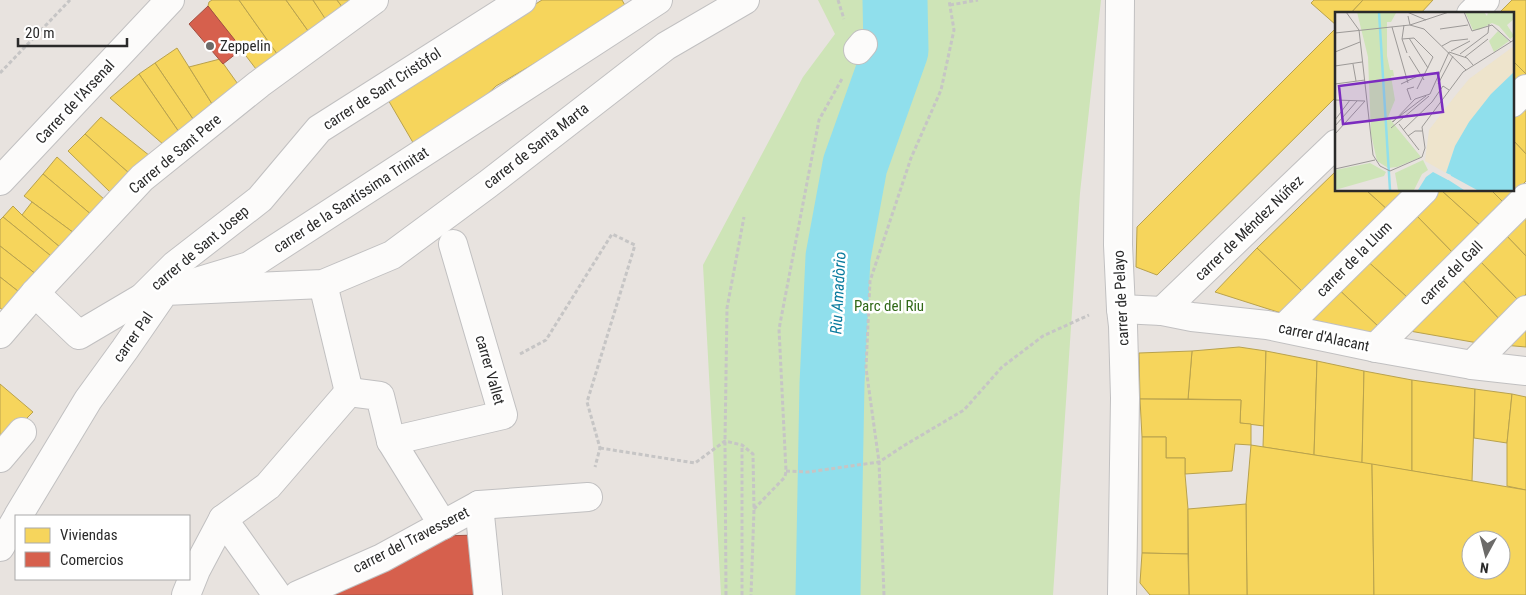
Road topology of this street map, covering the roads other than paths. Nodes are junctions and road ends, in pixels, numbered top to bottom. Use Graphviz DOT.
graph roads {
  1 [pos="170,0"];
  2 [pos="374,0"];
  3 [pos="522,0"];
  4 [pos="658,0"];
  5 [pos="745,0"];
  6 [pos="1120,0"];
  7 [pos="1486,0"];
  8 [pos="1473,12"];
  9 [pos="1526,89"];
  10 [pos="1514,101"];
  11 [pos="1335,145"];
  12 [pos="0,181"];
  13 [pos="1423,191"];
  14 [pos="1526,198"];
  15 [pos="260,199"];
  16 [pos="453,244"];
  17 [pos="323,284"];
  18 [pos="35,293"];
  19 [pos="153,295"];
  20 [pos="1121,309"];
  21 [pos="1526,310"];
  22 [pos="1162,311"];
  23 [pos="1284,328"];
  24 [pos="0,334"];
  25 [pos="1375,348"];
  26 [pos="1472,365"];
  27 [pos="1526,372"];
  28 [pos="349,392"];
  29 [pos="22,432"];
  30 [pos="391,440"];
  31 [pos="0,458"];
  32 [pos="588,497"];
  33 [pos="479,505"];
  34 [pos="19,515"];
  35 [pos="223,519"];
  36 [pos="15,522"];
  37 [pos="443,524"];
  38 [pos="0,547"];
  39 [pos="186,595"];
  40 [pos="277,595"];
  41 [pos="298,595"];
  42 [pos="488,595"];
  43 [pos="1122,595"];
  1 -- 12 [label="street, Carrer de l'Arsenal"];
  2 -- 18 [label="street, Carrer de Sant Pere"];
  3 -- 15 [label="street, carrer de Sant Cristòfol"];
  4 -- 19 [label="street, carrer de la Santíssima Trinitat"];
  5 -- 17 [label="street, carrer de Santa Marta"];
  6 -- 20 [label="street, carrer de Pelayo"];
  7 -- 8 [label="street"];
  9 -- 10 [label="street"];
  11 -- 22 [label="street, carrer de Méndez Núñez"];
  13 -- 23 [label="street, carrer de la Llum"];
  14 -- 25 [label="street, carrer del Gall"];
  15 -- 19 [label="street, carrer de Sant Josep"];
  16 -- 30 [label="street, carrer Vallet"];
  17 -- 19 [label="street"];
  17 -- 28 [label="street"];
  18 -- 19 [label="street, carrer de la Santíssima Trinitat"];
  18 -- 24 [label="street, Carrer de Sant Pere"];
  19 -- 34 [label="street, carrer Pal"];
  20 -- 22 [label="street, carrer d'Alacant"];
  20 -- 43 [label="street, carrer de Pelayo"];
  21 -- 26 [label="street"];
  22 -- 23 [label="street, carrer d'Alacant"];
  23 -- 25 [label="street, carrer d'Alacant"];
  25 -- 26 [label="street, carrer d'Alacant"];
  26 -- 27 [label="street, carrer d'Alacant"];
  28 -- 30 [label="street"];
  28 -- 35 [label="street"];
  29 -- 31 [label="street"];
  30 -- 37 [label="street"];
  32 -- 33 [label="street, carrer del Travesseret"];
  33 -- 37 [label="street, carrer del Travesseret"];
  33 -- 42 [label="street"];
  35 -- 39 [label="street"];
  35 -- 40 [label="street"];
  36 -- 38 [label="street"];
  37 -- 41 [label="street, carrer del Travesseret"];
}
